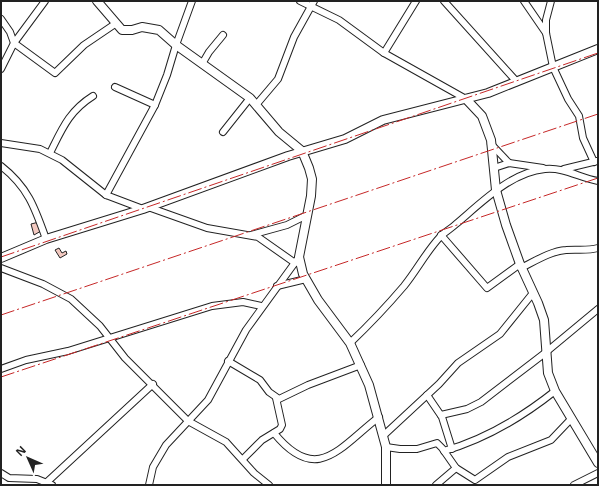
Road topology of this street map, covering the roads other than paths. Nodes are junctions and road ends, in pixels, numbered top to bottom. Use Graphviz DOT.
graph roads {
  1 [pos="45,1"];
  2 [pos="97,1"];
  3 [pos="192,1"];
  4 [pos="300,1"];
  5 [pos="314,1"];
  6 [pos="416,1"];
  7 [pos="444,1"];
  8 [pos="524,1"];
  9 [pos="551,1"];
  10 [pos="310,8"];
  11 [pos="1,19"];
  12 [pos="116,24"];
  13 [pos="546,33"];
  14 [pos="223,35"];
  15 [pos="14,43"];
  16 [pos="176,46"];
  17 [pos="598,49"];
  18 [pos="384,53"];
  19 [pos="202,64"];
  20 [pos="553,67"];
  21 [pos="1,69"];
  22 [pos="517,82"];
  23 [pos="116,87"];
  24 [pos="93,96"];
  25 [pos="250,98"];
  26 [pos="466,99"];
  27 [pos="155,105"];
  28 [pos="256,105"];
  29 [pos="223,132"];
  30 [pos="2,143"];
  31 [pos="491,144"];
  32 [pos="302,151"];
  33 [pos="50,153"];
  34 [pos="596,161"];
  35 [pos="509,163"];
  36 [pos="1,166"];
  37 [pos="494,168"];
  38 [pos="545,169"];
  39 [pos="560,170"];
  40 [pos="596,181"];
  41 [pos="598,188"];
  42 [pos="496,190"];
  43 [pos="106,195"];
  44 [pos="146,208"];
  45 [pos="307,214"];
  46 [pos="250,235"];
  47 [pos="441,235"];
  48 [pos="46,239"];
  49 [pos="598,248"];
  50 [pos="1,258"];
  51 [pos="297,260"];
  52 [pos="520,266"];
  53 [pos="1,268"];
  54 [pos="306,280"];
  55 [pos="277,286"];
  56 [pos="533,293"];
  57 [pos="261,306"];
  58 [pos="598,309"];
  59 [pos="110,338"];
  60 [pos="350,343"];
  61 [pos="545,353"];
  62 [pos="228,361"];
  63 [pos="361,366"];
  64 [pos="1,369"];
  65 [pos="153,384"];
  66 [pos="555,391"];
  67 [pos="427,395"];
  68 [pos="276,398"];
  69 [pos="441,415"];
  70 [pos="379,418"];
  71 [pos="571,419"];
  72 [pos="188,421"];
  73 [pos="274,433"];
  74 [pos="384,435"];
  75 [pos="386,447"];
  76 [pos="452,449"];
  77 [pos="444,451"];
  78 [pos="243,460"];
  79 [pos="598,463"];
  80 [pos="456,468"];
  81 [pos="1,473"];
  82 [pos="598,473"];
  83 [pos="9,478"];
  84 [pos="50,484"];
  85 [pos="12,485"];
  86 [pos="150,485"];
  87 [pos="269,485"];
  88 [pos="386,485"];
  89 [pos="436,485"];
  90 [pos="574,485"];
  1 -- 15 [label="street"];
  2 -- 12 [label="street"];
  3 -- 16 [label="street"];
  4 -- 10 [label="street"];
  5 -- 10 [label="street"];
  6 -- 18 [label="street"];
  7 -- 22 [label="street"];
  8 -- 13 [label="street"];
  9 -- 13 [label="street"];
  10 -- 18 [label="street"];
  10 -- 28 [label="street"];
  11 -- 15 [label="street"];
  12 -- 15 [label="street"];
  12 -- 16 [label="street"];
  13 -- 20 [label="street"];
  14 -- 19 [label="street"];
  15 -- 21 [label="street"];
  16 -- 19 [label="street"];
  16 -- 27 [label="street"];
  17 -- 20 [label="street"];
  18 -- 26 [label="street"];
  19 -- 25 [label="street"];
  20 -- 22 [label="street"];
  20 -- 34 [label="street"];
  22 -- 26 [label="street"];
  23 -- 27 [label="street"];
  24 -- 33 [label="street"];
  25 -- 28 [label="street"];
  25 -- 29 [label="street"];
  26 -- 31 [label="street"];
  26 -- 32 [label="street"];
  27 -- 43 [label="street"];
  28 -- 32 [label="street"];
  30 -- 33 [label="street"];
  31 -- 35 [label="street"];
  31 -- 37 [label="street"];
  32 -- 44 [label="street"];
  32 -- 45 [label="street"];
  33 -- 43 [label="street"];
  34 -- 39 [label="street"];
  35 -- 37 [label="street"];
  35 -- 38 [label="street"];
  36 -- 48 [label="street"];
  37 -- 42 [label="street"];
  38 -- 39 [label="street"];
  38 -- 42 [label="street"];
  39 -- 40 [label="street"];
  40 -- 41 [label="street"];
  42 -- 47 [label="street"];
  42 -- 52 [label="street"];
  43 -- 44 [label="street"];
  44 -- 46 [label="street"];
  44 -- 48 [label="street"];
  45 -- 46 [label="street"];
  45 -- 51 [label="street"];
  46 -- 51 [label="street"];
  47 -- 52 [label="street"];
  47 -- 60 [label="street"];
  48 -- 50 [label="street"];
  49 -- 52 [label="street"];
  51 -- 54 [label="street"];
  51 -- 55 [label="street"];
  52 -- 56 [label="street"];
  53 -- 59 [label="street"];
  54 -- 55 [label="street"];
  54 -- 60 [label="street"];
  55 -- 57 [label="street"];
  56 -- 61 [label="street"];
  56 -- 67 [label="street"];
  57 -- 59 [label="street"];
  57 -- 62 [label="street"];
  58 -- 61 [label="street"];
  59 -- 64 [label="street"];
  59 -- 65 [label="street"];
  60 -- 63 [label="street"];
  61 -- 66 [label="street"];
  61 -- 69 [label="street"];
  62 -- 68 [label="street"];
  62 -- 72 [label="street"];
  63 -- 68 [label="street"];
  63 -- 70 [label="street"];
  65 -- 72 [label="street"];
  65 -- 84 [label="street"];
  66 -- 71 [label="street"];
  66 -- 76 [label="street"];
  67 -- 69 [label="street"];
  67 -- 74 [label="street"];
  68 -- 73 [label="street"];
  69 -- 76 [label="street"];
  70 -- 73 [label="street"];
  70 -- 74 [label="street"];
  71 -- 79 [label="street"];
  71 -- 80 [label="street"];
  72 -- 78 [label="street"];
  72 -- 86 [label="street"];
  73 -- 78 [label="street"];
  74 -- 75 [label="street"];
  75 -- 77 [label="street"];
  75 -- 88 [label="street"];
  76 -- 77 [label="street"];
  77 -- 80 [label="street"];
  78 -- 87 [label="street"];
  80 -- 89 [label="street"];
  81 -- 83 [label="street"];
  82 -- 90 [label="street"];
  83 -- 84 [label="street"];
  83 -- 85 [label="street"];
}
